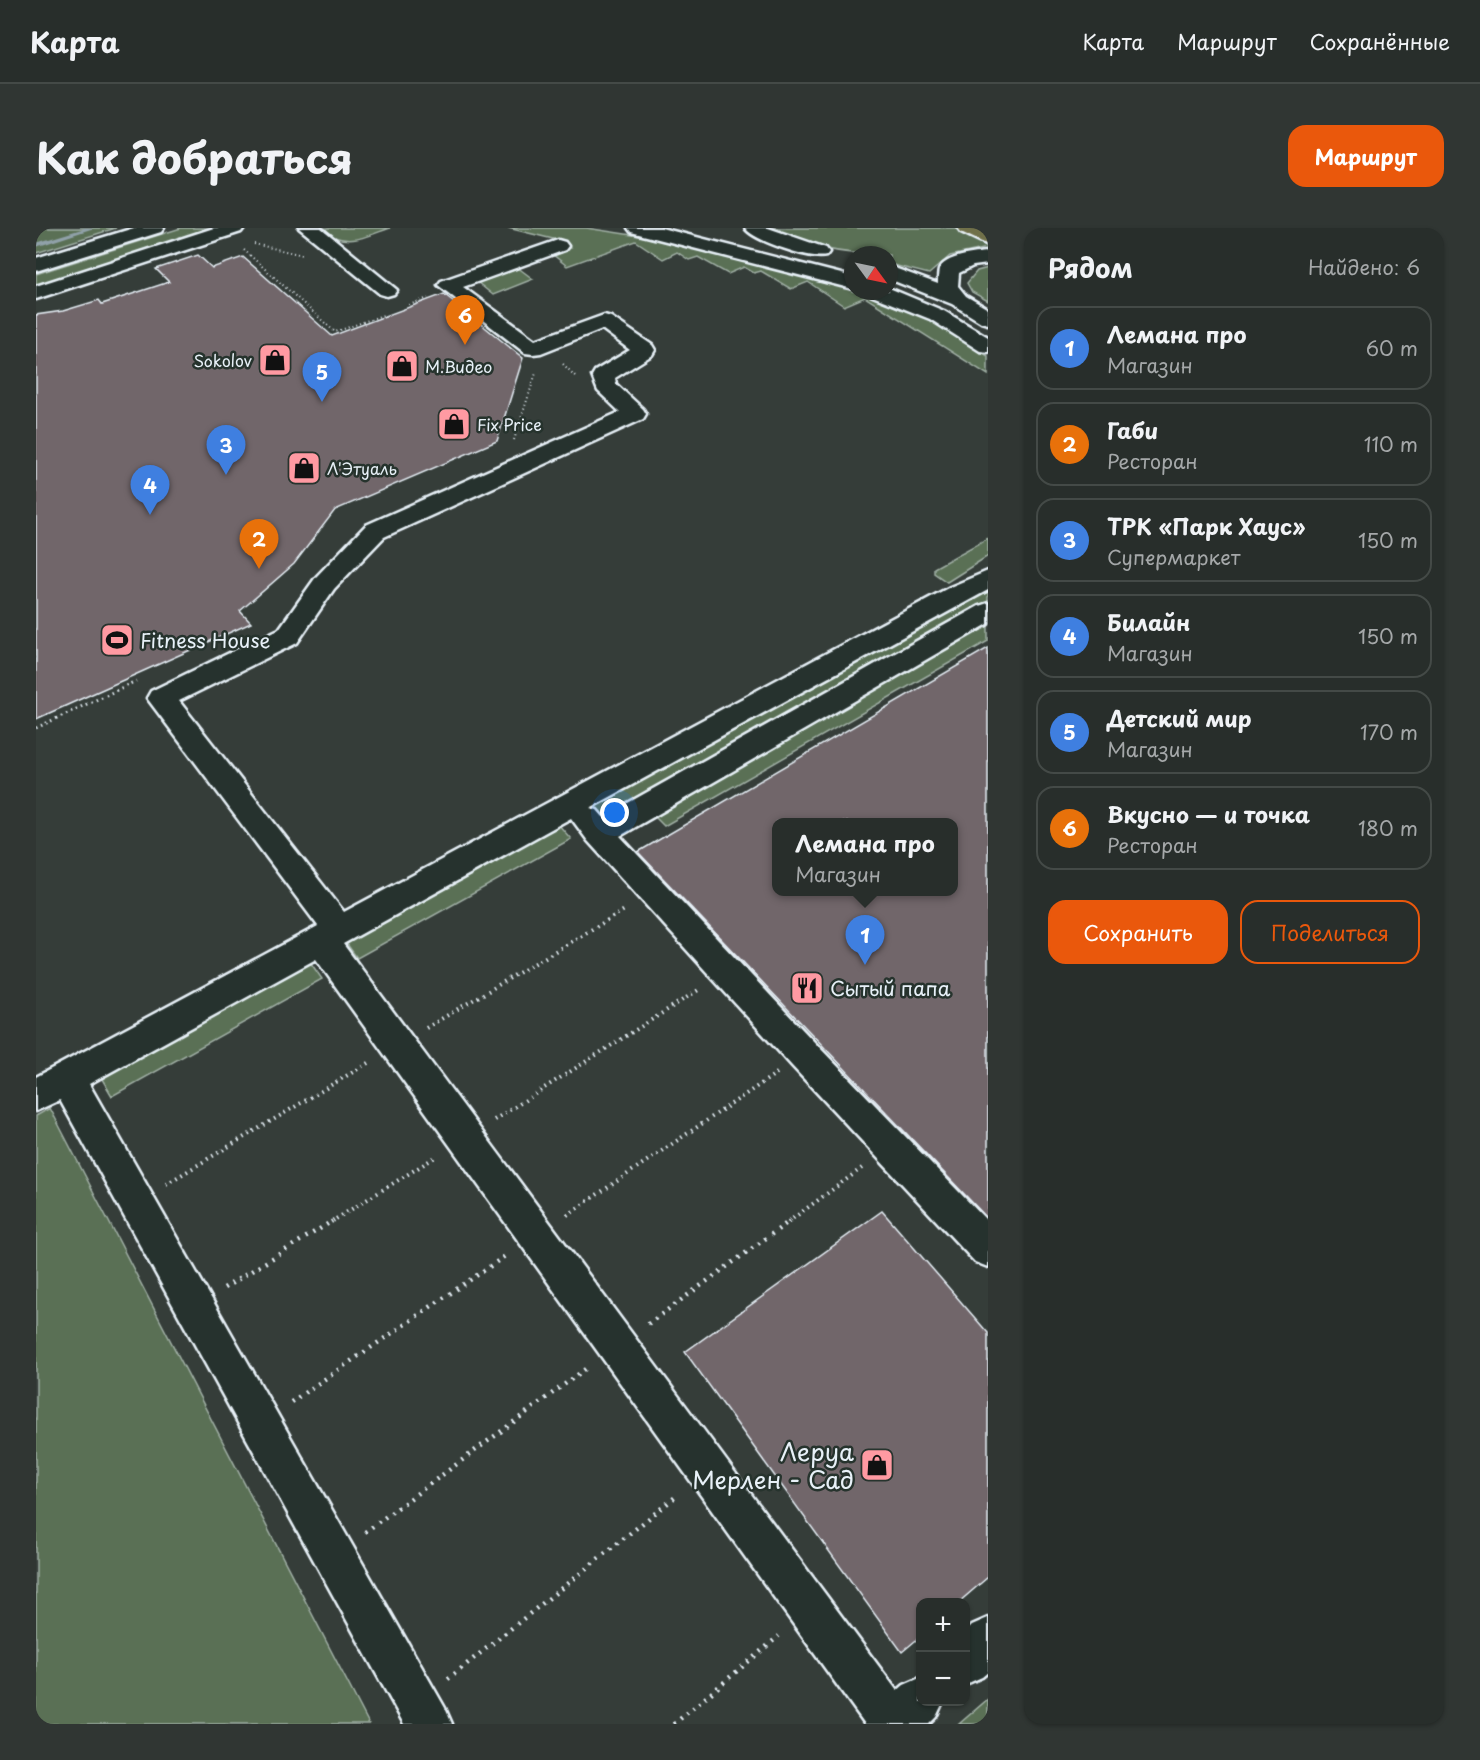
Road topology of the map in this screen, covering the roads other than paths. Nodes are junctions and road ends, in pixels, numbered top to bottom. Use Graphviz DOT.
graph roads {
  1 [pos="154,228"];
  2 [pos="309,228"];
  3 [pos="638,228"];
  4 [pos="755,228"];
  5 [pos="968,228"];
  6 [pos="226,233"];
  7 [pos="988,239"];
  8 [pos="558,246"];
  9 [pos="842,258"];
  10 [pos="988,258"];
  11 [pos="36,265"];
  12 [pos="898,276"];
  13 [pos="844,282"];
  14 [pos="387,290"];
  15 [pos="36,293"];
  16 [pos="898,299"];
  17 [pos="959,300"];
  18 [pos="988,318"];
  19 [pos="988,346"];
  20 [pos="988,570"];
  21 [pos="988,580"];
  22 [pos="959,593"];
  23 [pos="988,612"];
  24 [pos="572,804"];
  25 [pos="600,833"];
  26 [pos="330,935"];
  27 [pos="51,1086"];
  28 [pos="988,1249"];
  29 [pos="988,1641"];
  30 [pos="970,1657"];
  31 [pos="916,1705"];
  32 [pos="423,1714"];
  33 [pos="894,1724"];
  1 -- 11 [label="street"];
  2 -- 14 [label="street"];
  3 -- 13 [label="street"];
  4 -- 9 [label="street"];
  5 -- 7 [label="main road"];
  6 -- 15 [label="street"];
  8 -- 26 [label="street"];
  10 -- 17 [label="street"];
  12 -- 17 [label="street"];
  16 -- 19 [label="street"];
  17 -- 18 [label="street"];
  20 -- 22 [label="street"];
  21 -- 22 [label="street"];
  22 -- 24 [label="street"];
  23 -- 25 [label="street"];
  24 -- 25 [label="street"];
  24 -- 26 [label="street"];
  25 -- 28 [label="street"];
  26 -- 27 [label="street"];
  26 -- 33 [label="street"];
  27 -- 32 [label="street"];
  29 -- 30 [label="street"];
  31 -- 33 [label="street"];
}
